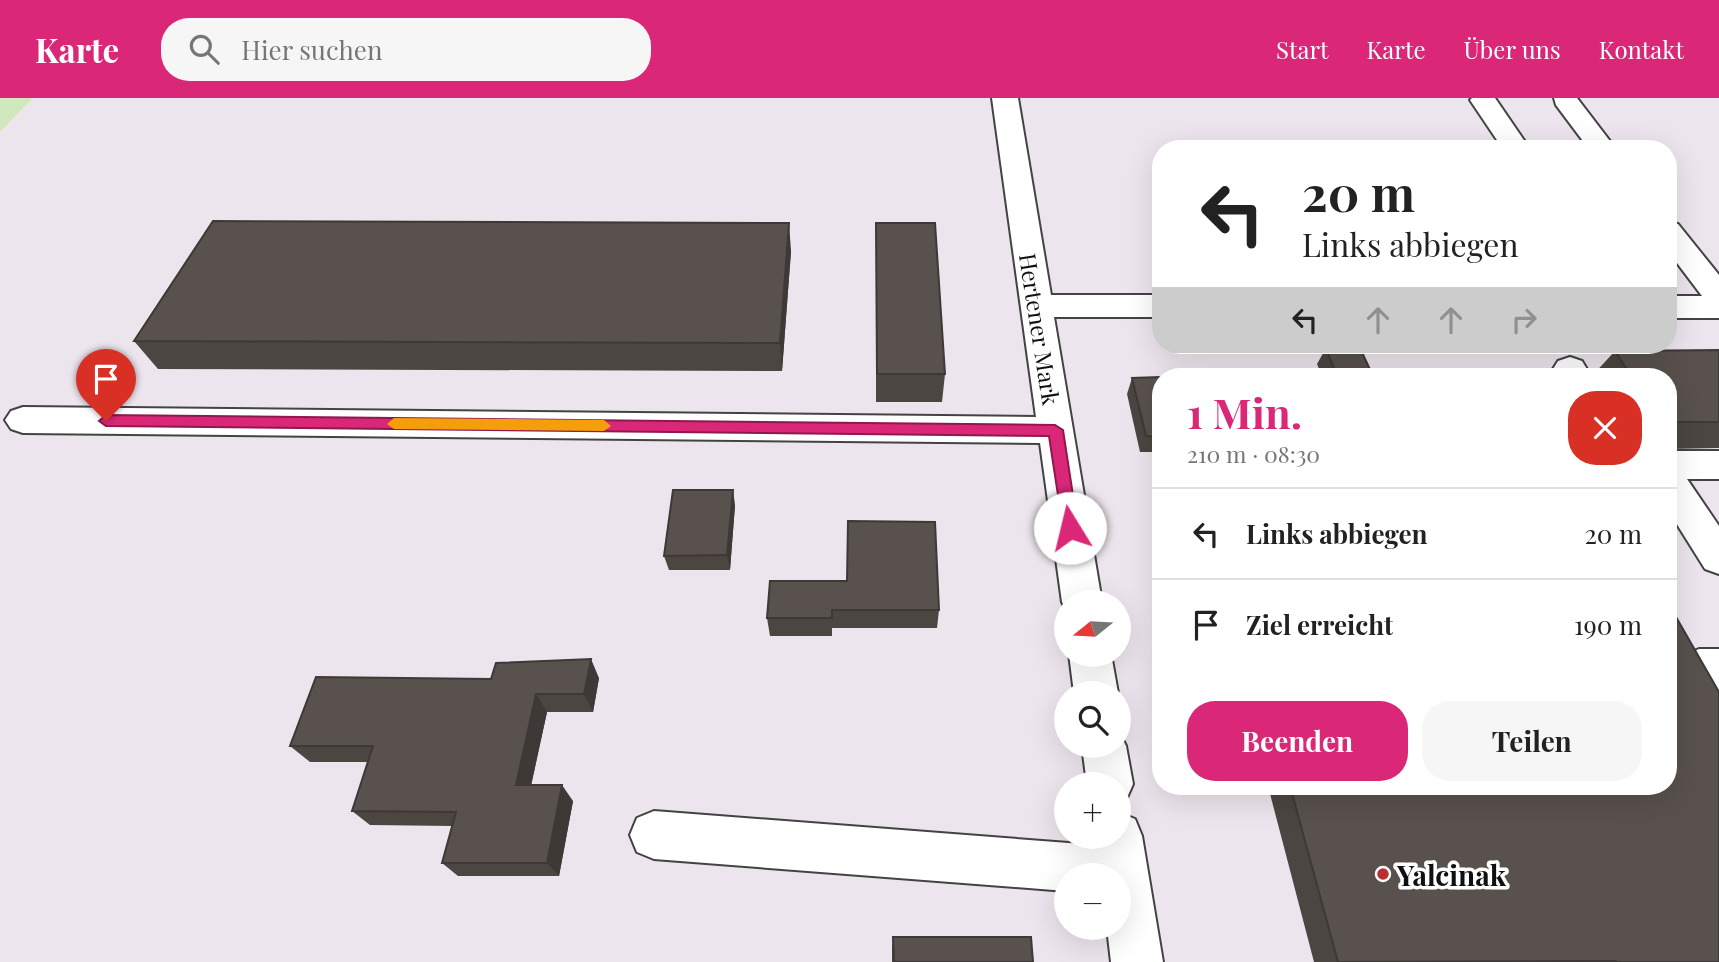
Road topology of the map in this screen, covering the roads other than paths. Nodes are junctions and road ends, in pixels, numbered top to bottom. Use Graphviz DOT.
graph roads {
  1 [pos="1005,98"];
  2 [pos="1483,100"];
  3 [pos="1565,100"];
  4 [pos="1511,140"];
  5 [pos="1596,140"];
  6 [pos="1677,242"];
  7 [pos="1719,296"];
  8 [pos="1036,306"];
  9 [pos="1152,306"];
  10 [pos="1677,307"];
  11 [pos="1719,307"];
  12 [pos="23,420"];
  13 [pos="1055,430"];
  14 [pos="1677,465"];
  15 [pos="1719,465"];
  16 [pos="1677,494"];
  17 [pos="1719,558"];
  18 [pos="1080,590"];
  19 [pos="1719,668"];
  20 [pos="1719,700"];
  21 [pos="654,835"];
  22 [pos="1120,854"];
  23 [pos="1137,962"];
  1 -- 8 [label="street, Hertener Mark"];
  2 -- 4 [label="street"];
  3 -- 5 [label="street"];
  6 -- 7 [label="street"];
  8 -- 9 [label="street"];
  8 -- 13 [label="street, Hertener Mark"];
  10 -- 11 [label="street"];
  12 -- 13 [label="street"];
  13 -- 18 [label="street, Hertener Mark"];
  14 -- 15 [label="street"];
  16 -- 17 [label="street"];
  19 -- 20 [label="street"];
  21 -- 22 [label="street"];
  22 -- 23 [label="street"];
}
